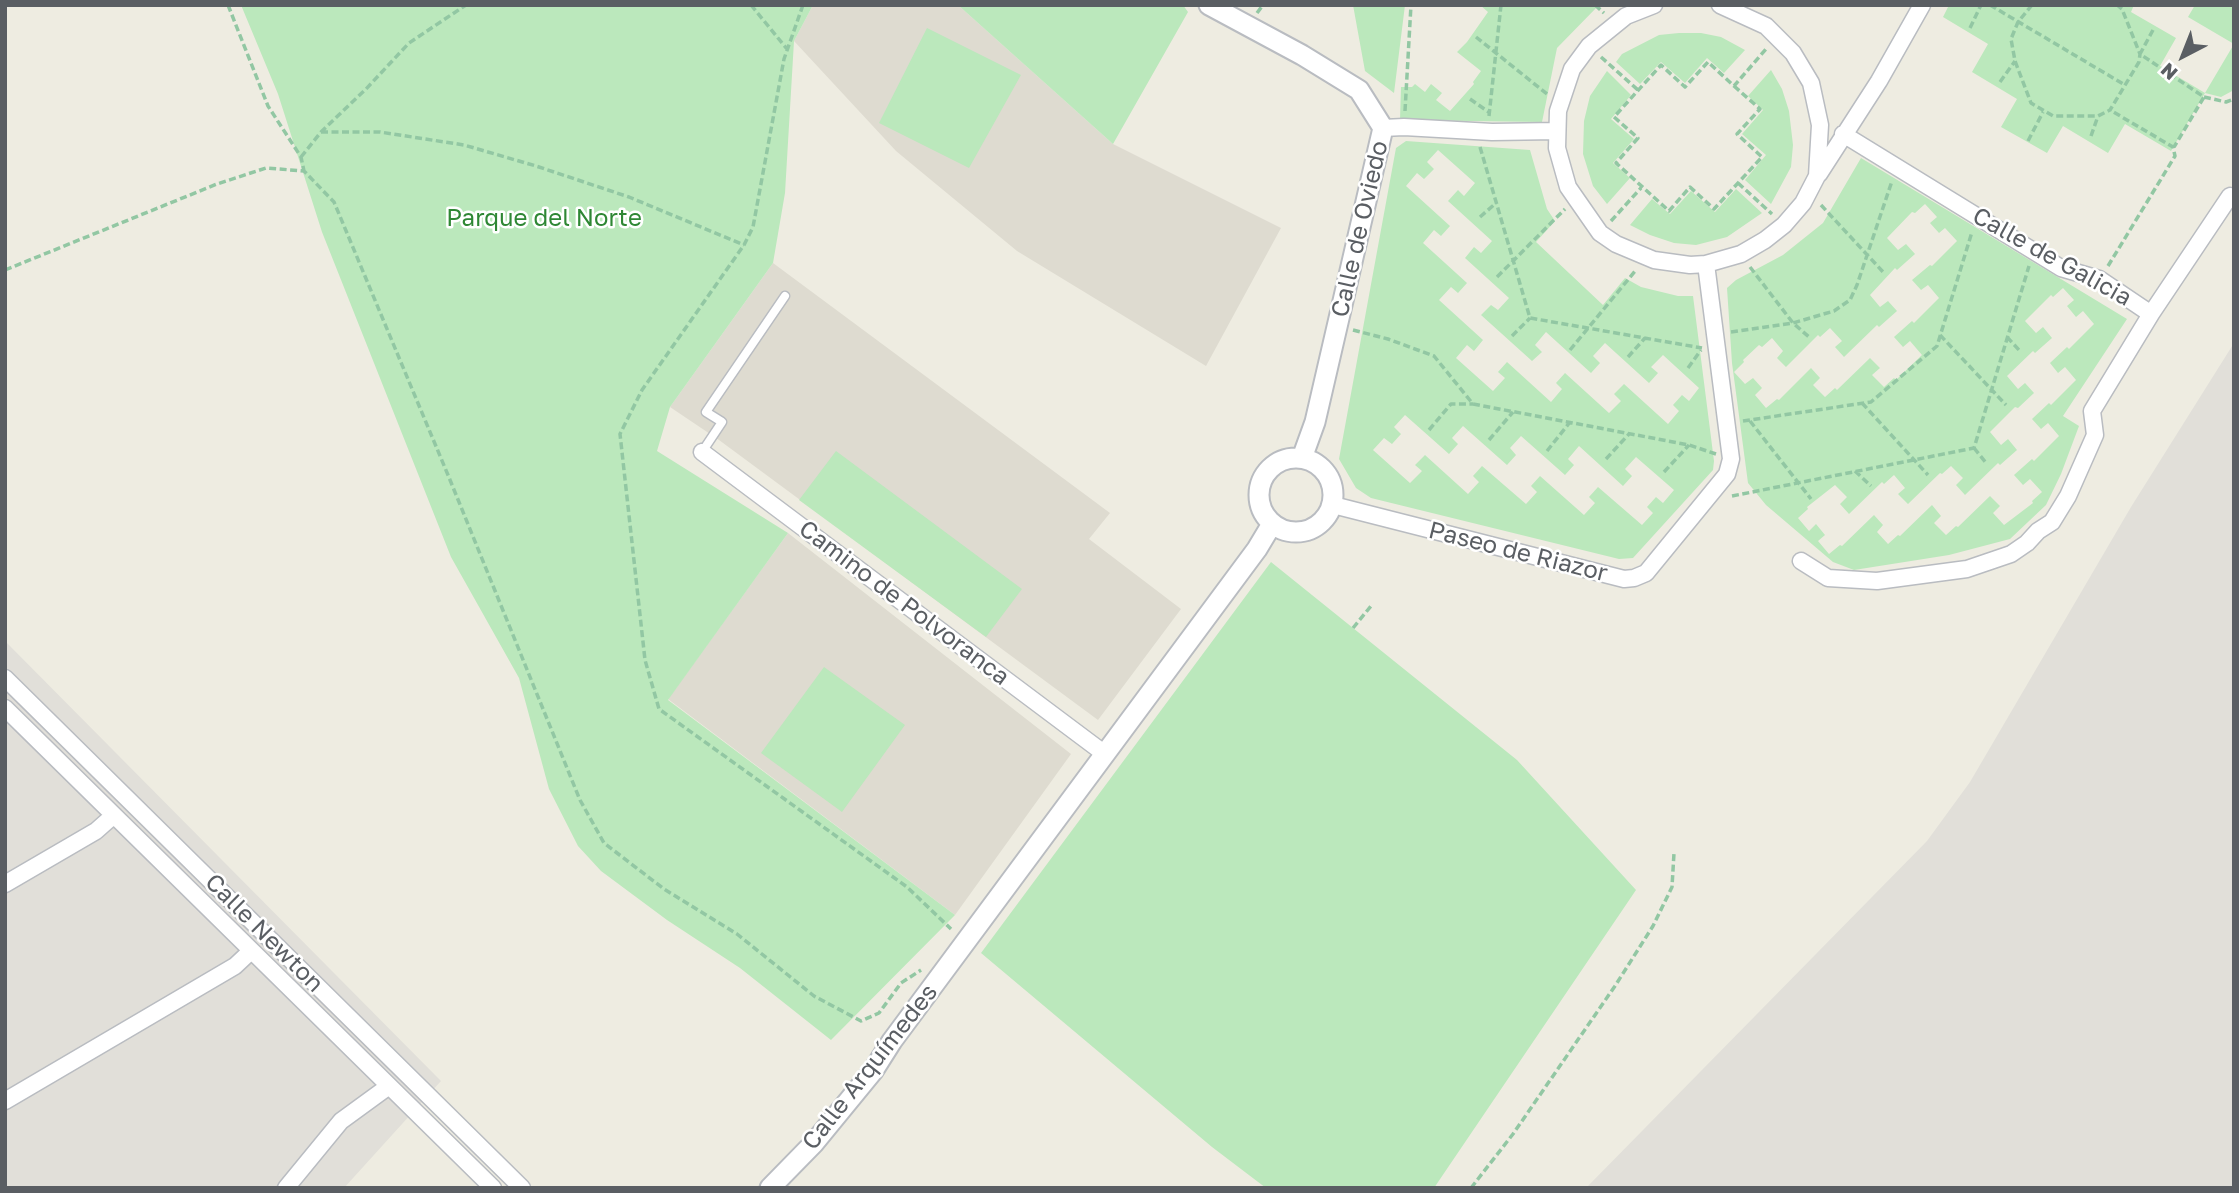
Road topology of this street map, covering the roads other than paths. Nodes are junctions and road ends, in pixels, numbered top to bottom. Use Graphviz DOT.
graph roads {
  1 [pos="1209,5"];
  2 [pos="1640,5"];
  3 [pos="1654,5"];
  4 [pos="1720,5"];
  5 [pos="1922,5"];
  6 [pos="1626,16"];
  7 [pos="1383,128"];
  8 [pos="1557,131"];
  9 [pos="1843,134"];
  10 [pos="1817,176"];
  11 [pos="2230,196"];
  12 [pos="1706,264"];
  13 [pos="785,296"];
  14 [pos="2151,314"];
  15 [pos="702,452"];
  16 [pos="1302,458"];
  17 [pos="1333,505"];
  18 [pos="1272,524"];
  19 [pos="1801,561"];
  20 [pos="5,678"];
  21 [pos="5,708"];
  22 [pos="1105,754"];
  23 [pos="114,816"];
  24 [pos="5,884"];
  25 [pos="251,951"];
  26 [pos="389,1086"];
  27 [pos="5,1101"];
  28 [pos="286,1188"];
  29 [pos="493,1188"];
  30 [pos="522,1188"];
  31 [pos="770,1188"];
  1 -- 7 [label="street, Calle de Oviedo"];
  2 -- 6 [label="street"];
  3 -- 6 [label="street"];
  4 -- 10 [label="street"];
  5 -- 9 [label="street"];
  6 -- 8 [label="street"];
  7 -- 8 [label="street"];
  7 -- 16 [label="street, Calle de Oviedo"];
  8 -- 12 [label="street"];
  9 -- 10 [label="street"];
  9 -- 14 [label="street, Calle de Galicia"];
  10 -- 12 [label="street"];
  11 -- 14 [label="street"];
  12 -- 17 [label="street, Paseo de Riazor"];
  13 -- 15 [label="lane"];
  14 -- 19 [label="street, Calle de Galicia"];
  15 -- 22 [label="street, Camino de Polvoranca"];
  16 -- 17 [label="street"];
  16 -- 18 [label="street"];
  17 -- 18 [label="street"];
  18 -- 22 [label="street"];
  20 -- 30 [label="street, Calle Newton"];
  21 -- 23 [label="street, Calle Newton"];
  22 -- 31 [label="street, Calle Arquímedes"];
  23 -- 24 [label="street"];
  23 -- 25 [label="street, Calle Newton"];
  25 -- 26 [label="street, Calle Newton"];
  25 -- 27 [label="street"];
  26 -- 28 [label="street"];
  26 -- 29 [label="street, Calle Newton"];
}
